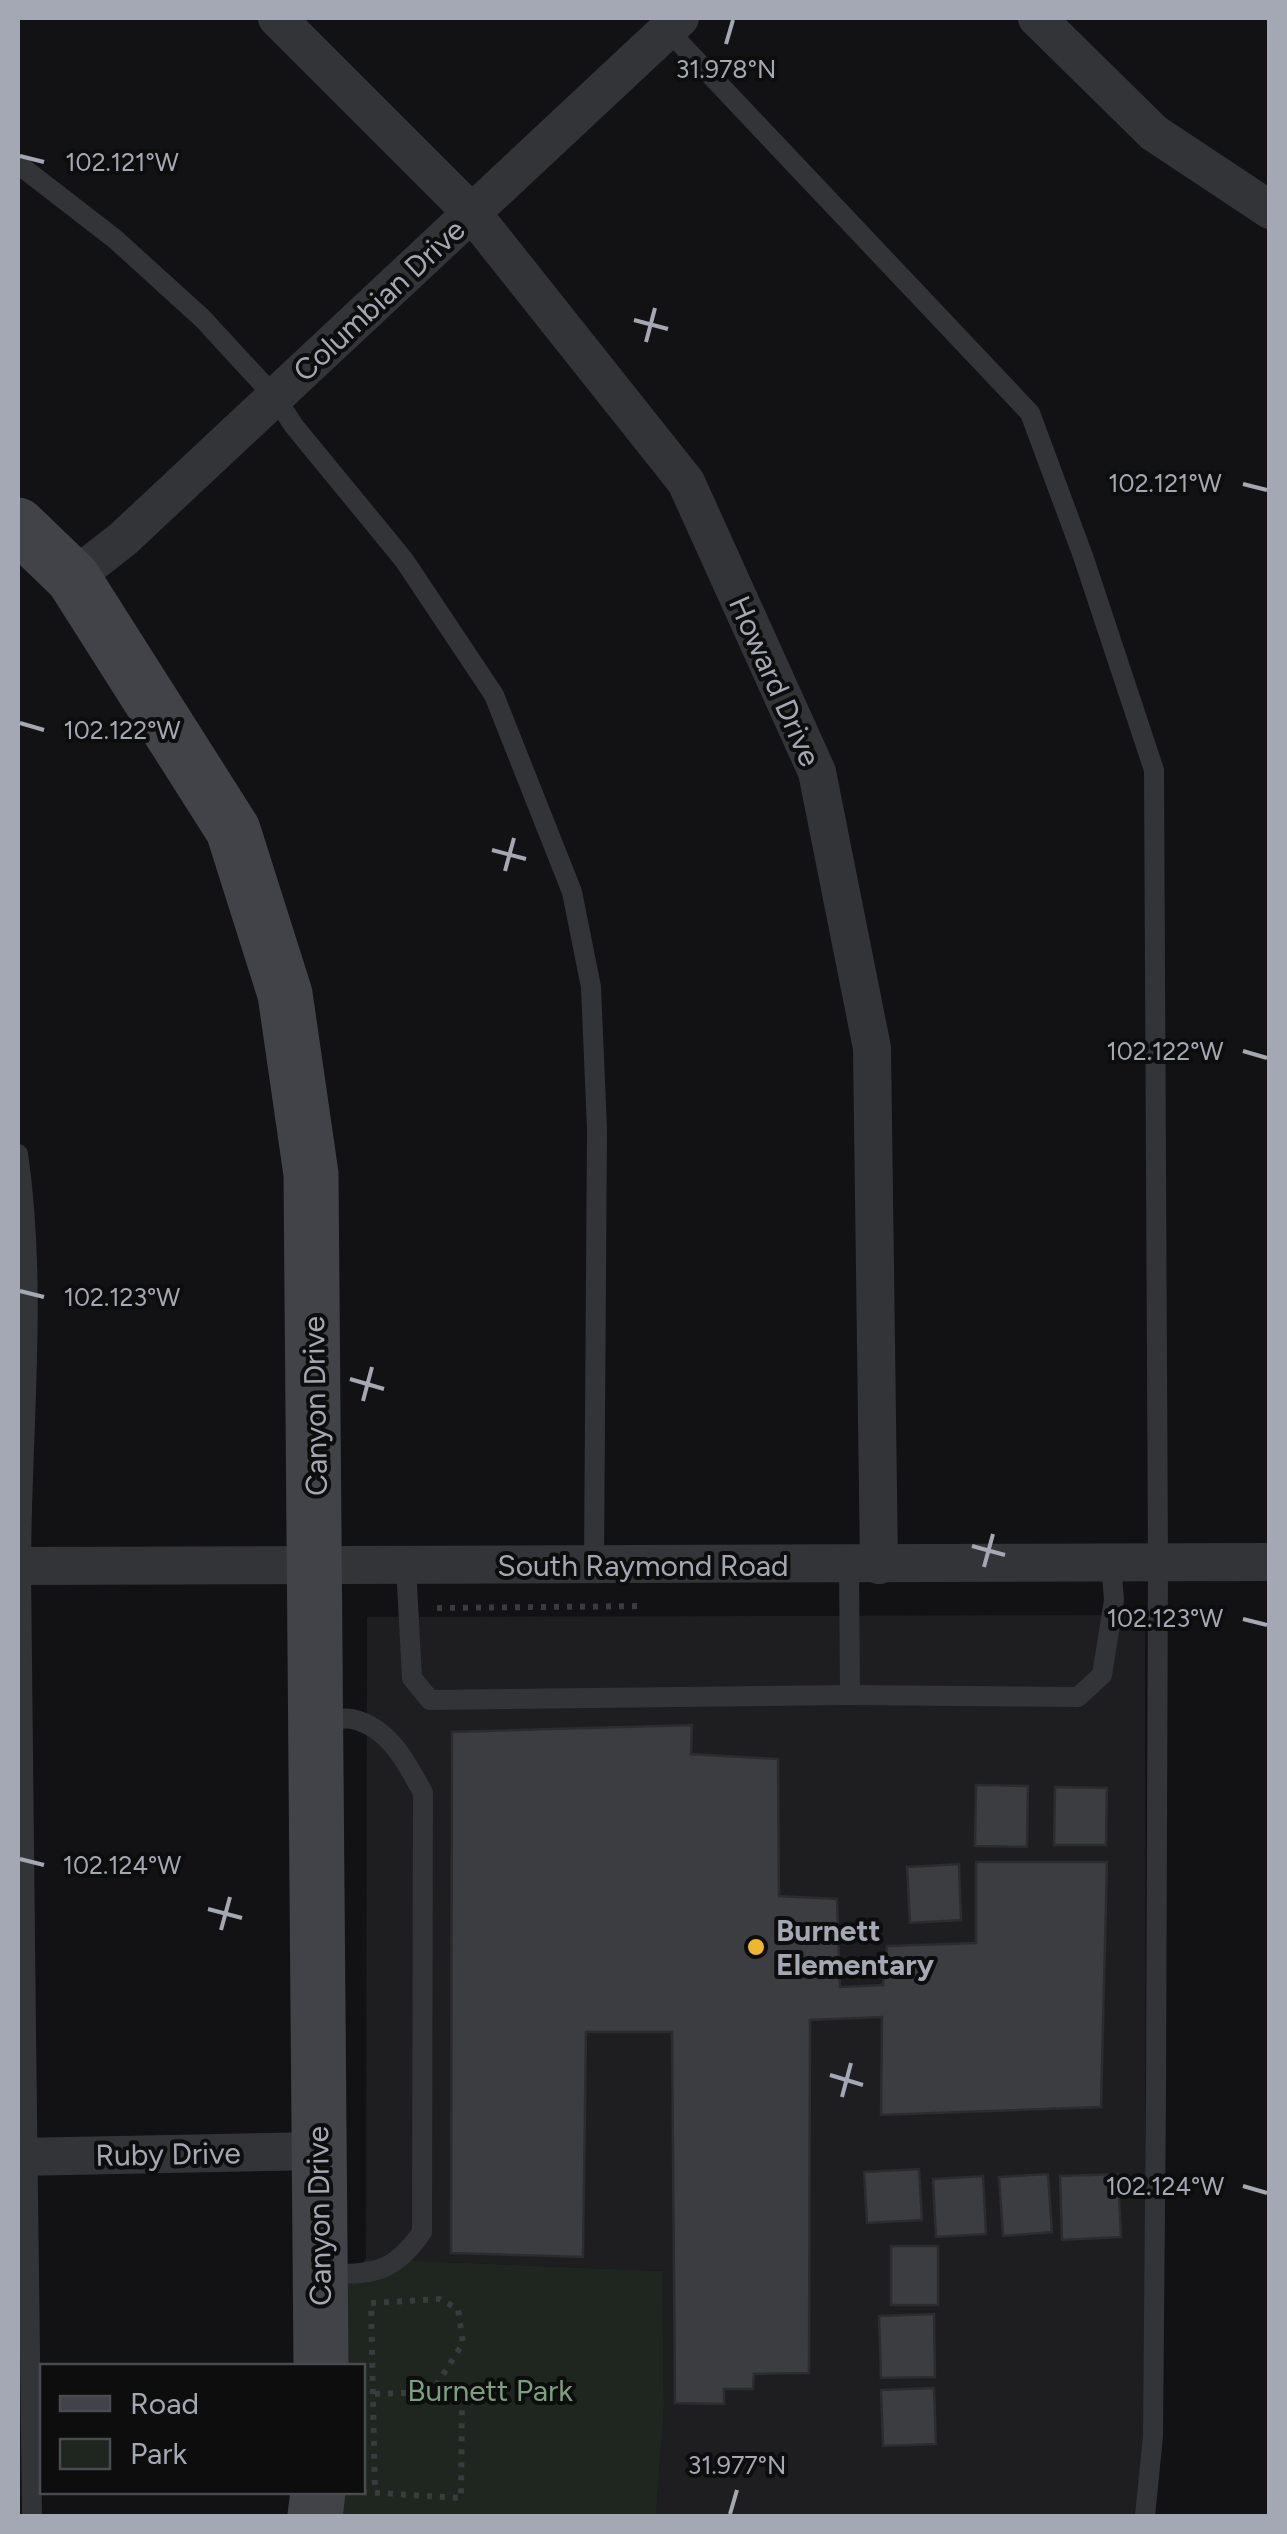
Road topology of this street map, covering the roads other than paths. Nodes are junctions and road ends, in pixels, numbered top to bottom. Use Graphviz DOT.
graph roads {
  1 [pos="277,18"];
  2 [pos="1037,18"];
  3 [pos="668,22"];
  4 [pos="18,164"];
  5 [pos="1270,210"];
  6 [pos="472,213"];
  7 [pos="275,397"];
  8 [pos="18,525"];
  9 [pos="73,578"];
  10 [pos="18,1154"];
  11 [pos="1270,1562"];
  12 [pos="1158,1563"];
  13 [pos="1111,1564"];
  14 [pos="594,1565"];
  15 [pos="864,1565"];
  16 [pos="19,1566"];
  17 [pos="317,1566"];
  18 [pos="406,1566"];
  19 [pos="850,1696"];
  20 [pos="317,1722"];
  21 [pos="22,1874"];
  22 [pos="318,2150"];
  23 [pos="24,2157"];
  24 [pos="320,2274"];
  25 [pos="321,2364"];
  26 [pos="24,2438"];
  27 [pos="32,2516"];
  28 [pos="1145,2516"];
  1 -- 6 [label="street, Howard Drive"];
  2 -- 5 [label="street"];
  3 -- 6 [label="street, Columbian Drive"];
  3 -- 12 [label="lane"];
  4 -- 7 [label="lane"];
  6 -- 7 [label="street, Columbian Drive"];
  6 -- 15 [label="street, Howard Drive"];
  7 -- 9 [label="street, Columbian Drive"];
  7 -- 14 [label="lane"];
  8 -- 9 [label="street, Canyon Drive"];
  9 -- 17 [label="street, Canyon Drive"];
  10 -- 16 [label="lane"];
  11 -- 12 [label="street, South Raymond Road"];
  12 -- 13 [label="street, South Raymond Road"];
  12 -- 28 [label="lane"];
  13 -- 15 [label="street, South Raymond Road"];
  13 -- 19 [label="lane"];
  14 -- 15 [label="street, South Raymond Road"];
  14 -- 18 [label="street, South Raymond Road"];
  15 -- 19 [label="lane"];
  16 -- 17 [label="street, South Raymond Road"];
  16 -- 21 [label="lane"];
  17 -- 18 [label="street, South Raymond Road"];
  17 -- 20 [label="street, Canyon Drive"];
  18 -- 19 [label="lane"];
  20 -- 22 [label="street, Canyon Drive"];
  20 -- 24 [label="lane"];
  21 -- 23 [label="lane"];
  22 -- 23 [label="street, Ruby Drive"];
  22 -- 24 [label="street, Canyon Drive"];
  23 -- 26 [label="lane"];
  24 -- 25 [label="street, Canyon Drive"];
  26 -- 27 [label="lane"];
}
